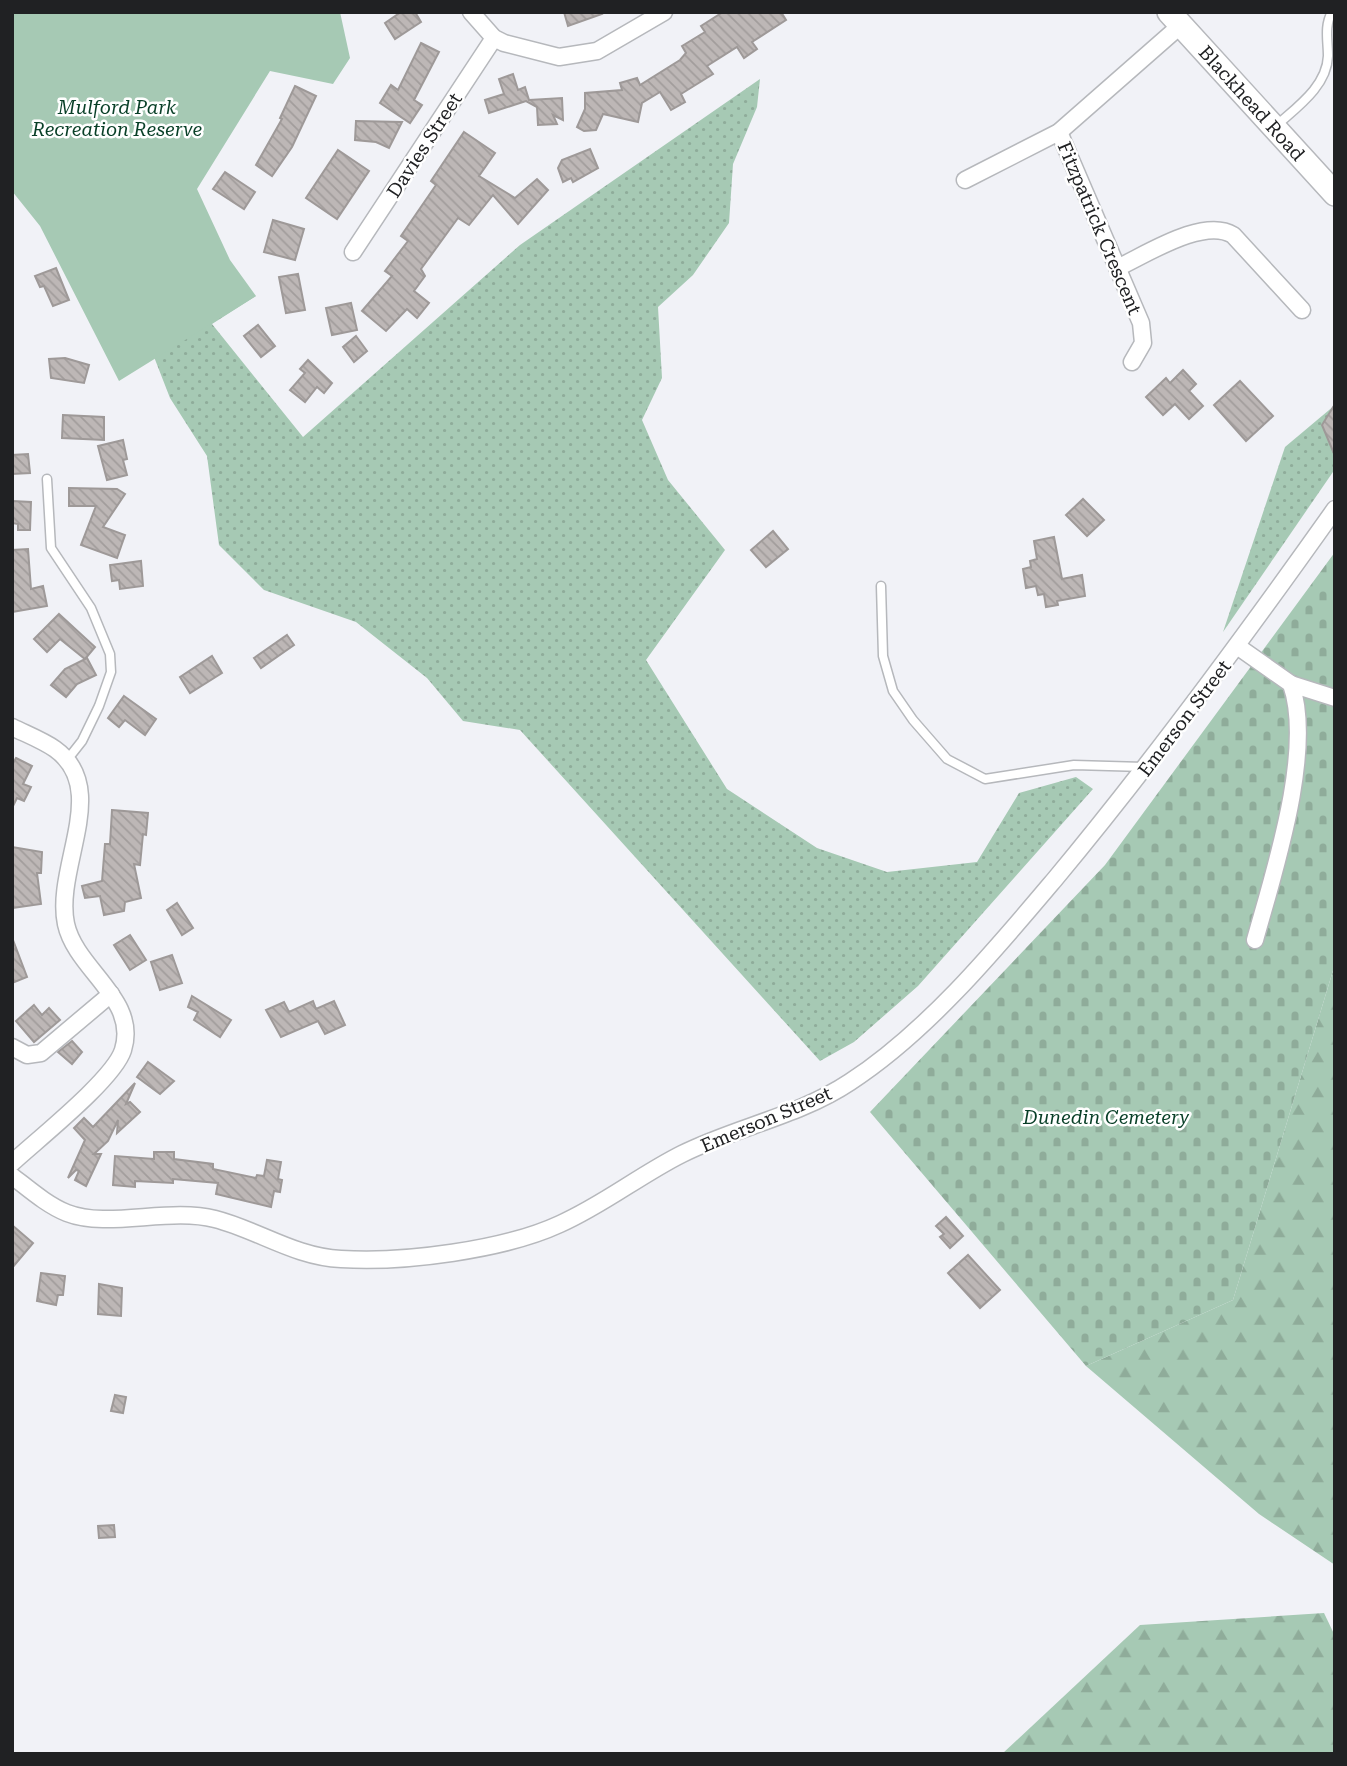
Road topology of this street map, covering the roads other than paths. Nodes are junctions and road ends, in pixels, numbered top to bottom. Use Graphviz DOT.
graph roads {
  1 [pos="471,12"];
  2 [pos="664,12"];
  3 [pos="1332,12"];
  4 [pos="1175,18"];
  5 [pos="494,38"];
  6 [pos="1273,128"];
  7 [pos="1059,132"];
  8 [pos="965,180"];
  9 [pos="1335,194"];
  10 [pos="353,252"];
  11 [pos="1119,267"];
  12 [pos="1302,310"];
  13 [pos="1132,362"];
  14 [pos="47,479"];
  15 [pos="1335,509"];
  16 [pos="881,586"];
  17 [pos="1237,646"];
  18 [pos="1291,684"];
  19 [pos="1335,698"];
  20 [pos="12,727"];
  21 [pos="67,760"];
  22 [pos="1148,767"];
  23 [pos="1255,940"];
  24 [pos="111,994"];
  25 [pos="12,1047"];
  26 [pos="12,1163"];
  27 [pos="12,1176"];
  1 -- 5 [label="street"];
  2 -- 5 [label="street"];
  3 -- 6 [label="lane"];
  4 -- 6 [label="main road, Blackhead Road"];
  4 -- 7 [label="street"];
  5 -- 10 [label="street, Davies Street"];
  6 -- 9 [label="main road, Blackhead Road"];
  7 -- 8 [label="street"];
  7 -- 11 [label="street, Fitzpatrick Crescent"];
  11 -- 12 [label="street"];
  11 -- 13 [label="street, Fitzpatrick Crescent"];
  14 -- 21 [label="lane"];
  15 -- 17 [label="street, Emerson Street"];
  16 -- 22 [label="lane"];
  17 -- 18 [label="street"];
  17 -- 22 [label="street, Emerson Street"];
  18 -- 19 [label="street"];
  18 -- 23 [label="street"];
  20 -- 21 [label="street"];
  21 -- 24 [label="street"];
  22 -- 27 [label="street, Emerson Street"];
  24 -- 25 [label="street"];
  24 -- 26 [label="street"];
}
